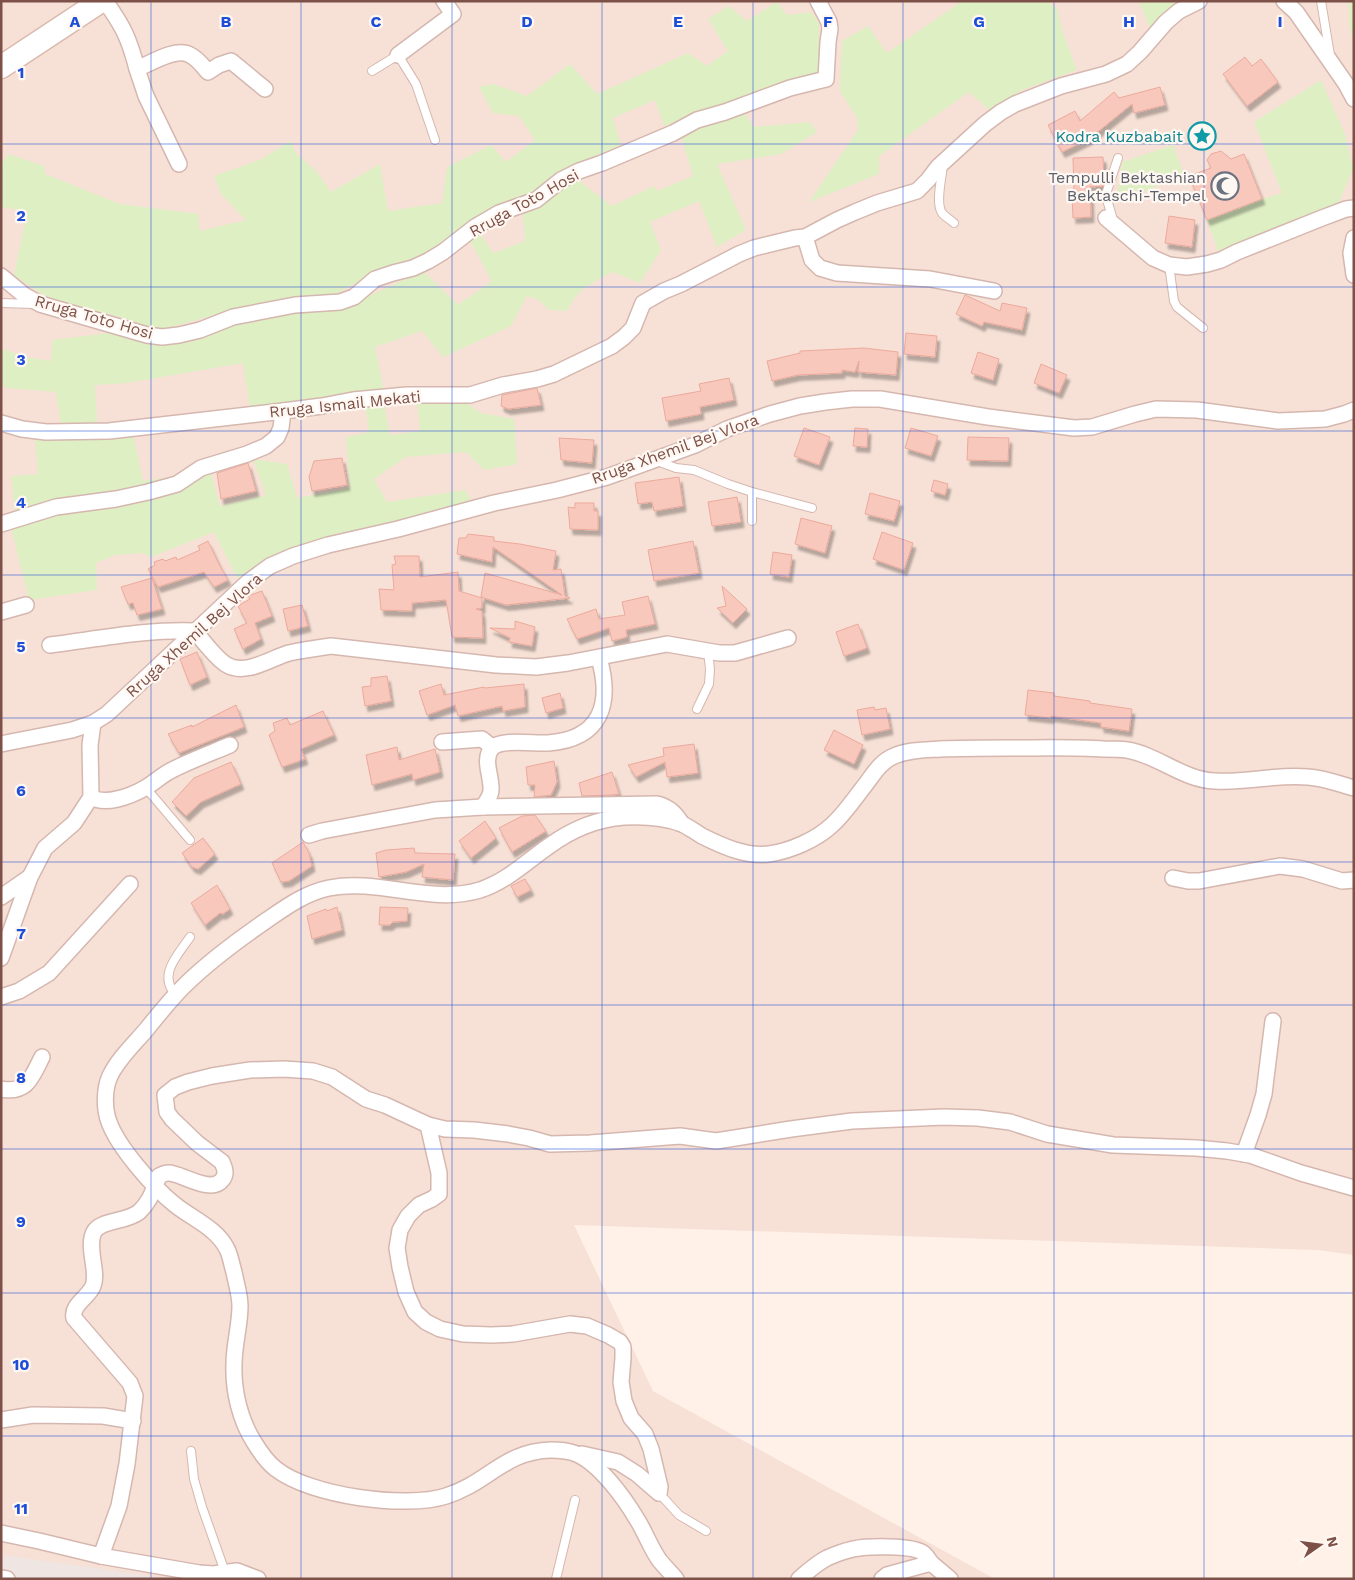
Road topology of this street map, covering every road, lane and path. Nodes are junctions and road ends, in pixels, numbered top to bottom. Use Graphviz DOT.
graph roads {
  1 [pos="103,1"];
  2 [pos="444,1"];
  3 [pos="818,1"];
  4 [pos="1199,1"];
  5 [pos="1284,1"];
  6 [pos="1321,1"];
  7 [pos="398,55"];
  8 [pos="1332,65"];
  9 [pos="1,67"];
  10 [pos="137,69"];
  11 [pos="372,71"];
  12 [pos="265,90"];
  13 [pos="1354,99"];
  14 [pos="435,140"];
  15 [pos="1118,158"];
  16 [pos="944,163"];
  17 [pos="179,164"];
  18 [pos="1354,208"];
  19 [pos="1110,221"];
  20 [pos="954,224"];
  21 [pos="805,237"];
  22 [pos="1354,238"];
  23 [pos="1169,265"];
  24 [pos="1354,275"];
  25 [pos="1,276"];
  26 [pos="994,291"];
  27 [pos="1,303"];
  28 [pos="40,304"];
  29 [pos="1203,328"];
  30 [pos="1354,410"];
  31 [pos="283,411"];
  32 [pos="1,423"];
  33 [pos="655,460"];
  34 [pos="752,492"];
  35 [pos="812,508"];
  36 [pos="752,522"];
  37 [pos="1,524"];
  38 [pos="26,606"];
  39 [pos="1,612"];
  40 [pos="195,631"];
  41 [pos="788,638"];
  42 [pos="50,645"];
  43 [pos="708,651"];
  44 [pos="599,658"];
  45 [pos="697,709"];
  46 [pos="93,723"];
  47 [pos="442,742"];
  48 [pos="1,744"];
  49 [pos="230,745"];
  50 [pos="492,747"];
  51 [pos="146,788"];
  52 [pos="1354,788"];
  53 [pos="91,797"];
  54 [pos="483,807"];
  55 [pos="682,824"];
  56 [pos="309,835"];
  57 [pos="190,840"];
  58 [pos="30,878"];
  59 [pos="1173,878"];
  60 [pos="1354,880"];
  61 [pos="130,884"];
  62 [pos="1,897"];
  63 [pos="190,937"];
  64 [pos="1,958"];
  65 [pos="176,995"];
  66 [pos="1,997"];
  67 [pos="1273,1022"];
  68 [pos="42,1057"];
  69 [pos="5,1093"];
  70 [pos="428,1125"];
  71 [pos="1244,1154"];
  72 [pos="155,1185"];
  73 [pos="1354,1188"];
  74 [pos="1,1420"];
  75 [pos="133,1421"];
  76 [pos="191,1451"];
  77 [pos="573,1452"];
  78 [pos="660,1493"];
  79 [pos="575,1500"];
  80 [pos="706,1531"];
  81 [pos="1,1533"];
  82 [pos="101,1556"];
  83 [pos="931,1563"];
  84 [pos="225,1572"];
  85 [pos="1,1578"];
  86 [pos="7,1579"];
  87 [pos="258,1579"];
  88 [pos="556,1579"];
  89 [pos="676,1579"];
  90 [pos="799,1579"];
  91 [pos="882,1579"];
  92 [pos="950,1579"];
  1 -- 9 [label="main road"];
  1 -- 10 [label="street"];
  2 -- 7 [label="street"];
  3 -- 28 [label="street, Rruga Toto Hosi"];
  4 -- 16 [label="street, Rruga Ismail Mekati"];
  5 -- 8 [label="street"];
  6 -- 8 [label="lane"];
  7 -- 11 [label="lane"];
  7 -- 14 [label="lane"];
  8 -- 13 [label="street"];
  10 -- 12 [label="street"];
  10 -- 17 [label="street"];
  15 -- 19 [label="lane"];
  16 -- 20 [label="lane"];
  16 -- 21 [label="street, Rruga Ismail Mekati"];
  18 -- 23 [label="street"];
  19 -- 23 [label="street"];
  21 -- 26 [label="street"];
  21 -- 31 [label="street, Rruga Ismail Mekati"];
  22 -- 24 [label="street"];
  23 -- 29 [label="lane"];
  25 -- 28 [label="street, Rruga Toto Hosi"];
  27 -- 28 [label="lane"];
  30 -- 33 [label="street, Rruga Xhemil Bej Vlora"];
  31 -- 32 [label="street, Rruga Ismail Mekati"];
  31 -- 37 [label="street"];
  33 -- 34 [label="lane"];
  33 -- 40 [label="street, Rruga Xhemil Bej Vlora"];
  34 -- 35 [label="lane"];
  34 -- 36 [label="lane"];
  38 -- 39 [label="street"];
  40 -- 42 [label="street"];
  40 -- 44 [label="street"];
  40 -- 46 [label="street, Rruga Xhemil Bej Vlora"];
  41 -- 43 [label="street"];
  43 -- 44 [label="street"];
  43 -- 45 [label="lane"];
  44 -- 50 [label="street"];
  46 -- 48 [label="street, Rruga Xhemil Bej Vlora"];
  46 -- 53 [label="street"];
  47 -- 50 [label="street"];
  49 -- 51 [label="street"];
  50 -- 54 [label="street"];
  51 -- 53 [label="street"];
  51 -- 57 [label="lane"];
  52 -- 55 [label="street"];
  53 -- 58 [label="street"];
  54 -- 55 [label="street"];
  54 -- 56 [label="street"];
  55 -- 65 [label="street"];
  58 -- 62 [label="street"];
  58 -- 64 [label="street"];
  59 -- 60 [label="street"];
  61 -- 66 [label="street"];
  63 -- 65 [label="lane"];
  65 -- 72 [label="street"];
  67 -- 71 [label="street"];
  68 -- 69 [label="street"];
  70 -- 71 [label="street"];
  70 -- 72 [label="street"];
  70 -- 78 [label="street"];
  71 -- 73 [label="street"];
  72 -- 75 [label="street"];
  72 -- 77 [label="street"];
  74 -- 75 [label="street"];
  75 -- 82 [label="street"];
  76 -- 84 [label="lane"];
  77 -- 78 [label="street"];
  77 -- 89 [label="street"];
  78 -- 80 [label="lane"];
  79 -- 88 [label="lane"];
  81 -- 82 [label="street"];
  82 -- 84 [label="street"];
  83 -- 90 [label="street"];
  83 -- 91 [label="street"];
  83 -- 92 [label="street"];
  84 -- 87 [label="street"];
  85 -- 86 [label="street"];
}
